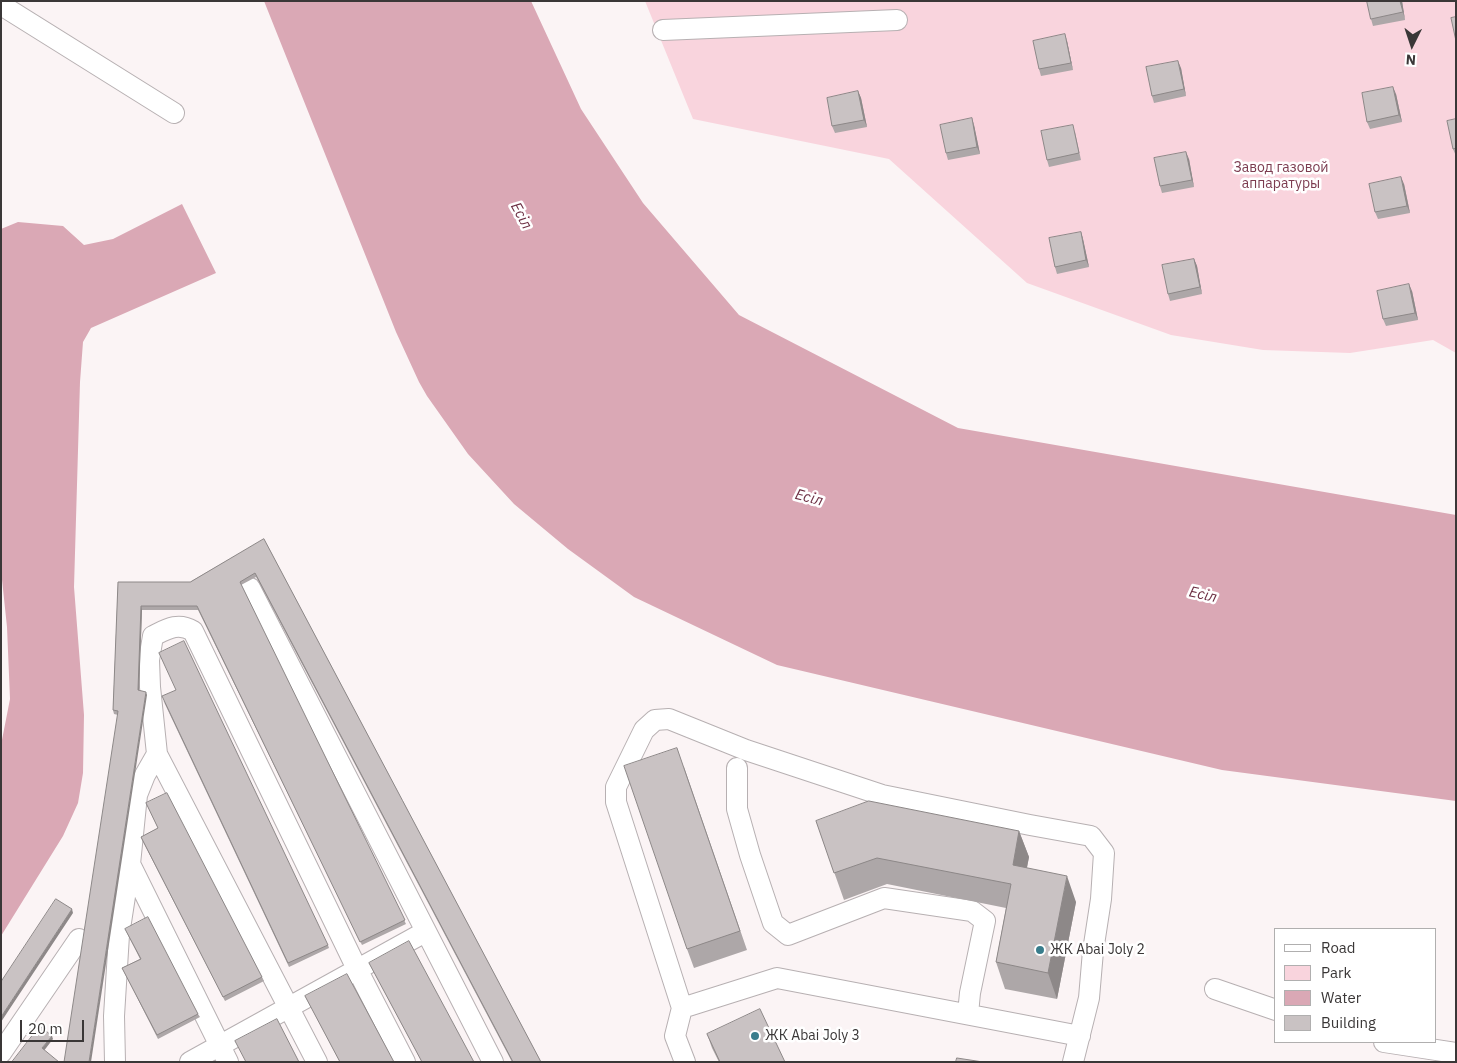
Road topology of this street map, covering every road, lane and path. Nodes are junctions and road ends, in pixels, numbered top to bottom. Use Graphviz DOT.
graph roads {
  1 [pos="7,7"];
  2 [pos="897,20"];
  3 [pos="663,30"];
  4 [pos="174,113"];
  5 [pos="250,588"];
  6 [pos="157,754"];
  7 [pos="737,768"];
  8 [pos="130,864"];
  9 [pos="425,932"];
  10 [pos="79,939"];
  11 [pos="357,969"];
  12 [pos="1215,989"];
  13 [pos="288,1006"];
  14 [pos="682,1008"];
  15 [pos="1274,1009"];
  16 [pos="968,1014"];
  17 [pos="1080,1036"];
  18 [pos="1391,1043"];
  19 [pos="1,1053"];
  20 [pos="1456,1053"];
  21 [pos="223,1054"];
  22 [pos="115,1062"];
  23 [pos="190,1062"];
  24 [pos="317,1062"];
  25 [pos="405,1062"];
  26 [pos="493,1062"];
  27 [pos="685,1062"];
  28 [pos="1073,1062"];
  1 -- 4 [label="lane"];
  2 -- 3 [label="lane"];
  5 -- 9 [label="lane"];
  6 -- 8 [label="lane"];
  6 -- 11 [label="lane"];
  6 -- 13 [label="lane"];
  7 -- 16 [label="lane"];
  8 -- 21 [label="lane"];
  8 -- 22 [label="lane"];
  9 -- 11 [label="lane"];
  9 -- 26 [label="lane"];
  10 -- 19 [label="lane"];
  11 -- 13 [label="lane"];
  11 -- 25 [label="lane"];
  12 -- 15 [label="lane"];
  13 -- 21 [label="lane"];
  13 -- 24 [label="lane"];
  14 -- 16 [label="lane"];
  14 -- 17 [label="lane"];
  14 -- 27 [label="lane"];
  16 -- 17 [label="lane"];
  17 -- 28 [label="lane"];
  18 -- 20 [label="lane"];
  21 -- 23 [label="lane"];
}
